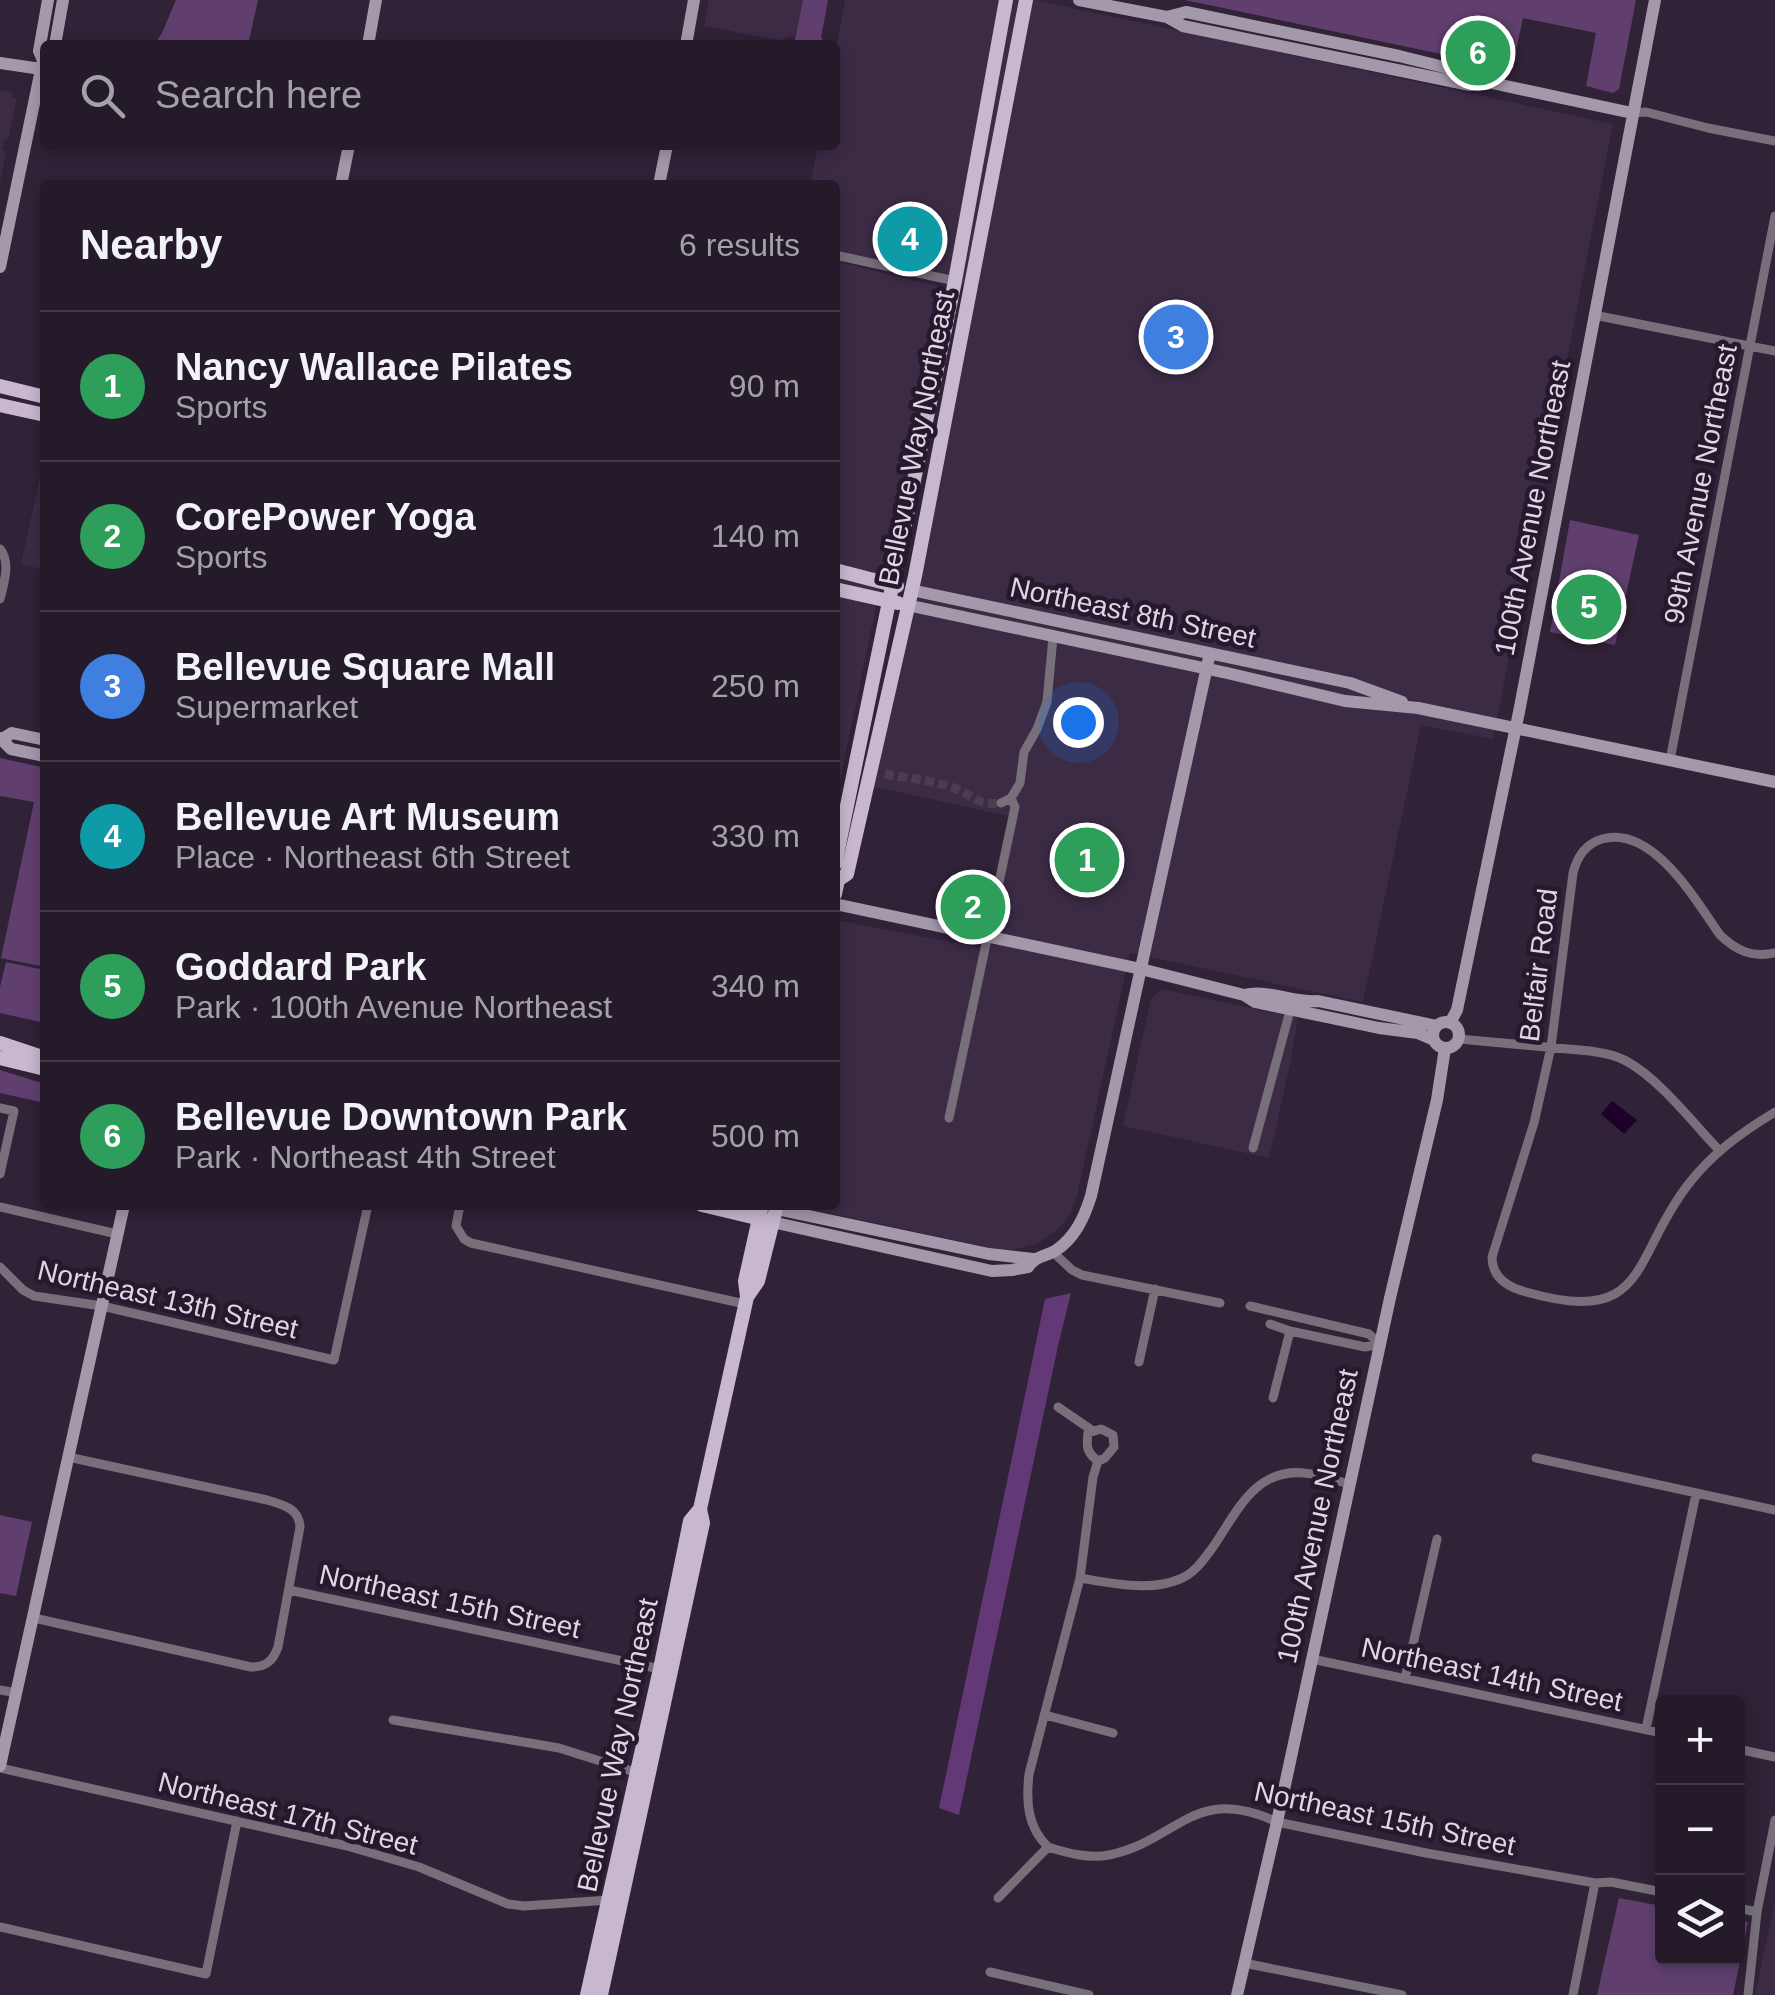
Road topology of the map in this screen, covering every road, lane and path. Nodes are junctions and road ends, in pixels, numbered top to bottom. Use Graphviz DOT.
graph roads {
  1 [pos="48,0"];
  2 [pos="63,0"];
  3 [pos="376,0"];
  4 [pos="694,0"];
  5 [pos="1006,0"];
  6 [pos="1026,0"];
  7 [pos="1079,0"];
  8 [pos="1655,0"];
  9 [pos="41,40"];
  10 [pos="57,40"];
  11 [pos="369,40"];
  12 [pos="687,40"];
  13 [pos="0,62"];
  14 [pos="40,63"];
  15 [pos="40,77"];
  16 [pos="1632,113"];
  17 [pos="1775,141"];
  18 [pos="349,150"];
  19 [pos="665,150"];
  20 [pos="342,180"];
  21 [pos="660,180"];
  22 [pos="1775,216"];
  23 [pos="840,256"];
  24 [pos="0,267"];
  25 [pos="956,281"];
  26 [pos="1594,315"];
  27 [pos="1750,347"];
  28 [pos="1775,352"];
  29 [pos="938,368"];
  30 [pos="0,386"];
  31 [pos="40,396"];
  32 [pos="0,405"];
  33 [pos="40,414"];
  34 [pos="944,425"];
  35 [pos="2,551"];
  36 [pos="840,571"];
  37 [pos="892,585"];
  38 [pos="840,590"];
  39 [pos="909,598"];
  40 [pos="0,599"];
  41 [pos="890,602"];
  42 [pos="1053,637"];
  43 [pos="1210,654"];
  44 [pos="1207,669"];
  45 [pos="1250,678"];
  46 [pos="1330,678"];
  47 [pos="1418,708"];
  48 [pos="1516,728"];
  49 [pos="1,739"];
  50 [pos="40,739"];
  51 [pos="40,755"];
  52 [pos="1670,760"];
  53 [pos="1775,782"];
  54 [pos="840,858"];
  55 [pos="840,877"];
  56 [pos="840,905"];
  57 [pos="988,936"];
  58 [pos="1775,953"];
  59 [pos="1141,969"];
  60 [pos="1292,1005"];
  61 [pos="1442,1034"];
  62 [pos="1459,1039"];
  63 [pos="0,1043"];
  64 [pos="1551,1047"];
  65 [pos="40,1056"];
  66 [pos="0,1058"];
  67 [pos="40,1068"];
  68 [pos="0,1108"];
  69 [pos="1775,1112"];
  70 [pos="948,1118"];
  71 [pos="1253,1148"];
  72 [pos="1719,1150"];
  73 [pos="0,1174"];
  74 [pos="0,1207"];
  75 [pos="123,1210"];
  76 [pos="367,1210"];
  77 [pos="459,1210"];
  78 [pos="767,1210"];
  79 [pos="117,1234"];
  80 [pos="954,1246"];
  81 [pos="892,1248"];
  82 [pos="1053,1252"];
  83 [pos="1034,1259"];
  84 [pos="0,1268"];
  85 [pos="1155,1289"];
  86 [pos="746,1301"];
  87 [pos="1220,1303"];
  88 [pos="102,1306"];
  89 [pos="1250,1306"];
  90 [pos="1270,1324"];
  91 [pos="1290,1331"];
  92 [pos="1380,1344"];
  93 [pos="1139,1362"];
  94 [pos="1273,1398"];
  95 [pos="1058,1407"];
  96 [pos="1092,1430"];
  97 [pos="68,1456"];
  98 [pos="1536,1458"];
  99 [pos="1098,1461"];
  100 [pos="1349,1484"];
  101 [pos="1696,1494"];
  102 [pos="700,1509"];
  103 [pos="1775,1510"];
  104 [pos="1437,1539"];
  105 [pos="1080,1578"];
  106 [pos="289,1590"];
  107 [pos="34,1618"];
  108 [pos="1312,1659"];
  109 [pos="660,1669"];
  110 [pos="1406,1679"];
  111 [pos="0,1690"];
  112 [pos="16,1693"];
  113 [pos="1044,1715"];
  114 [pos="393,1720"];
  115 [pos="1646,1729"];
  116 [pos="1655,1731"];
  117 [pos="1114,1732"];
  118 [pos="1745,1751"];
  119 [pos="1775,1757"];
  120 [pos="0,1767"];
  121 [pos="643,1775"];
  122 [pos="1775,1820"];
  123 [pos="237,1821"];
  124 [pos="1277,1822"];
  125 [pos="1048,1846"];
  126 [pos="1595,1883"];
  127 [pos="1655,1891"];
  128 [pos="998,1898"];
  129 [pos="615,1902"];
  130 [pos="1745,1909"];
  131 [pos="1757,1912"];
  132 [pos="0,1927"];
  133 [pos="1244,1962"];
  134 [pos="990,1972"];
  135 [pos="587,1995"];
  136 [pos="601,1995"];
  137 [pos="1090,1995"];
  138 [pos="1237,1995"];
  139 [pos="1402,1995"];
  140 [pos="1573,1995"];
  141 [pos="1748,1995"];
  1 -- 9 [label="main road"];
  2 -- 10 [label="main road"];
  3 -- 11 [label="main road"];
  4 -- 12 [label="main road"];
  5 -- 25 [label="main road, Bellevue Way Northeast"];
  6 -- 34 [label="main road, Bellevue Way Northeast"];
  7 -- 16 [label="main road"];
  8 -- 16 [label="main road, 100th Avenue Northeast"];
  13 -- 14 [label="main road"];
  15 -- 24 [label="main road"];
  16 -- 17 [label="street"];
  16 -- 26 [label="main road, 100th Avenue Northeast"];
  18 -- 20 [label="main road"];
  19 -- 21 [label="main road"];
  22 -- 27 [label="street, 99th Avenue Northeast"];
  23 -- 25 [label="street"];
  25 -- 29 [label="main road, Bellevue Way Northeast"];
  26 -- 27 [label="street"];
  26 -- 48 [label="main road, 100th Avenue Northeast"];
  27 -- 28 [label="street"];
  27 -- 52 [label="street, 99th Avenue Northeast"];
  29 -- 34 [label="main road"];
  29 -- 37 [label="main road, Bellevue Way Northeast"];
  30 -- 31 [label="main road"];
  32 -- 33 [label="main road"];
  34 -- 39 [label="main road, Bellevue Way Northeast"];
  35 -- 40 [label="street"];
  36 -- 37 [label="main road, Northeast 8th Street"];
  37 -- 39 [label="main road, Northeast 8th Street"];
  37 -- 41 [label="main road, Bellevue Way Northeast"];
  38 -- 41 [label="main road, Northeast 8th Street"];
  39 -- 41 [label="main road, Northeast 8th Street"];
  39 -- 42 [label="main road, Northeast 8th Street"];
  39 -- 43 [label="main road, Northeast 8th Street"];
  39 -- 55 [label="main road, Bellevue Way Northeast"];
  41 -- 54 [label="main road, Bellevue Way Northeast"];
  42 -- 44 [label="main road, Northeast 8th Street"];
  42 -- 57 [label="street"];
  43 -- 44 [label="main road"];
  43 -- 46 [label="main road, Northeast 8th Street"];
  44 -- 45 [label="main road, Northeast 8th Street"];
  44 -- 59 [label="main road"];
  45 -- 46 [label="main road"];
  45 -- 47 [label="main road, Northeast 8th Street"];
  46 -- 47 [label="main road, Northeast 8th Street"];
  47 -- 48 [label="main road, Northeast 8th Street"];
  48 -- 52 [label="main road, Northeast 8th Street"];
  48 -- 61 [label="main road, 100th Avenue Northeast"];
  49 -- 50 [label="main road"];
  49 -- 51 [label="main road"];
  52 -- 53 [label="main road, Northeast 8th Street"];
  56 -- 57 [label="main road"];
  57 -- 59 [label="main road"];
  57 -- 70 [label="street"];
  58 -- 64 [label="street, Belfair Road"];
  59 -- 60 [label="main road"];
  59 -- 82 [label="main road"];
  60 -- 61 [label="main road"];
  60 -- 71 [label="street"];
  61 -- 62 [label="main road"];
  61 -- 92 [label="main road, 100th Avenue Northeast"];
  62 -- 64 [label="street"];
  63 -- 65 [label="main road"];
  64 -- 72 [label="street"];
  64 -- 72 [label="street, Belfair Road"];
  66 -- 67 [label="main road"];
  68 -- 73 [label="street"];
  69 -- 72 [label="street"];
  74 -- 79 [label="street"];
  75 -- 79 [label="main road"];
  76 -- 88 [label="street, Northeast 13th Street"];
  77 -- 86 [label="street"];
  78 -- 80 [label="main road"];
  78 -- 81 [label="main road"];
  78 -- 86 [label="main road, Bellevue Way Northeast"];
  79 -- 88 [label="main road"];
  80 -- 81 [label="main road"];
  80 -- 83 [label="main road"];
  81 -- 83 [label="main road"];
  82 -- 83 [label="main road"];
  82 -- 85 [label="street"];
  84 -- 88 [label="street, Northeast 13th Street"];
  85 -- 87 [label="street"];
  85 -- 93 [label="street"];
  86 -- 102 [label="main road, Bellevue Way Northeast"];
  88 -- 97 [label="main road"];
  89 -- 92 [label="street"];
  90 -- 91 [label="street"];
  91 -- 92 [label="street"];
  91 -- 94 [label="street"];
  92 -- 100 [label="main road, 100th Avenue Northeast"];
  95 -- 96 [label="street"];
  96 -- 99 [label="street"];
  96 -- 99 [label="street"];
  97 -- 106 [label="street"];
  97 -- 107 [label="main road"];
  98 -- 101 [label="street"];
  99 -- 105 [label="street"];
  100 -- 105 [label="street"];
  100 -- 108 [label="main road, 100th Avenue Northeast"];
  101 -- 103 [label="street"];
  101 -- 115 [label="street"];
  102 -- 109 [label="main road, Bellevue Way Northeast"];
  102 -- 121 [label="main road, Bellevue Way Northeast"];
  104 -- 110 [label="street"];
  105 -- 113 [label="street"];
  106 -- 107 [label="street"];
  106 -- 109 [label="street, Northeast 15th Street"];
  107 -- 112 [label="main road"];
  108 -- 110 [label="street, Northeast 14th Street"];
  108 -- 124 [label="main road, 100th Avenue Northeast"];
  109 -- 121 [label="main road, Bellevue Way Northeast"];
  110 -- 115 [label="street, Northeast 14th Street"];
  111 -- 112 [label="street"];
  112 -- 120 [label="main road"];
  113 -- 117 [label="street"];
  113 -- 125 [label="street"];
  114 -- 121 [label="street"];
  115 -- 116 [label="street, Northeast 14th Street"];
  118 -- 119 [label="street"];
  120 -- 123 [label="street, Northeast 17th Street"];
  121 -- 129 [label="main road, Bellevue Way Northeast"];
  122 -- 131 [label="street"];
  123 -- 129 [label="street, Northeast 17th Street"];
  123 -- 132 [label="street"];
  124 -- 125 [label="street, Northeast 15th Street"];
  124 -- 126 [label="street, Northeast 15th Street"];
  124 -- 133 [label="main road, 100th Avenue Northeast"];
  125 -- 128 [label="street"];
  126 -- 127 [label="street, Northeast 15th Street"];
  126 -- 140 [label="street"];
  129 -- 135 [label="main road, Bellevue Way Northeast"];
  129 -- 136 [label="main road, Bellevue Way Northeast"];
  130 -- 131 [label="street"];
  131 -- 141 [label="street"];
  133 -- 138 [label="main road, 100th Avenue Northeast"];
  133 -- 139 [label="street"];
  134 -- 137 [label="street"];
}
